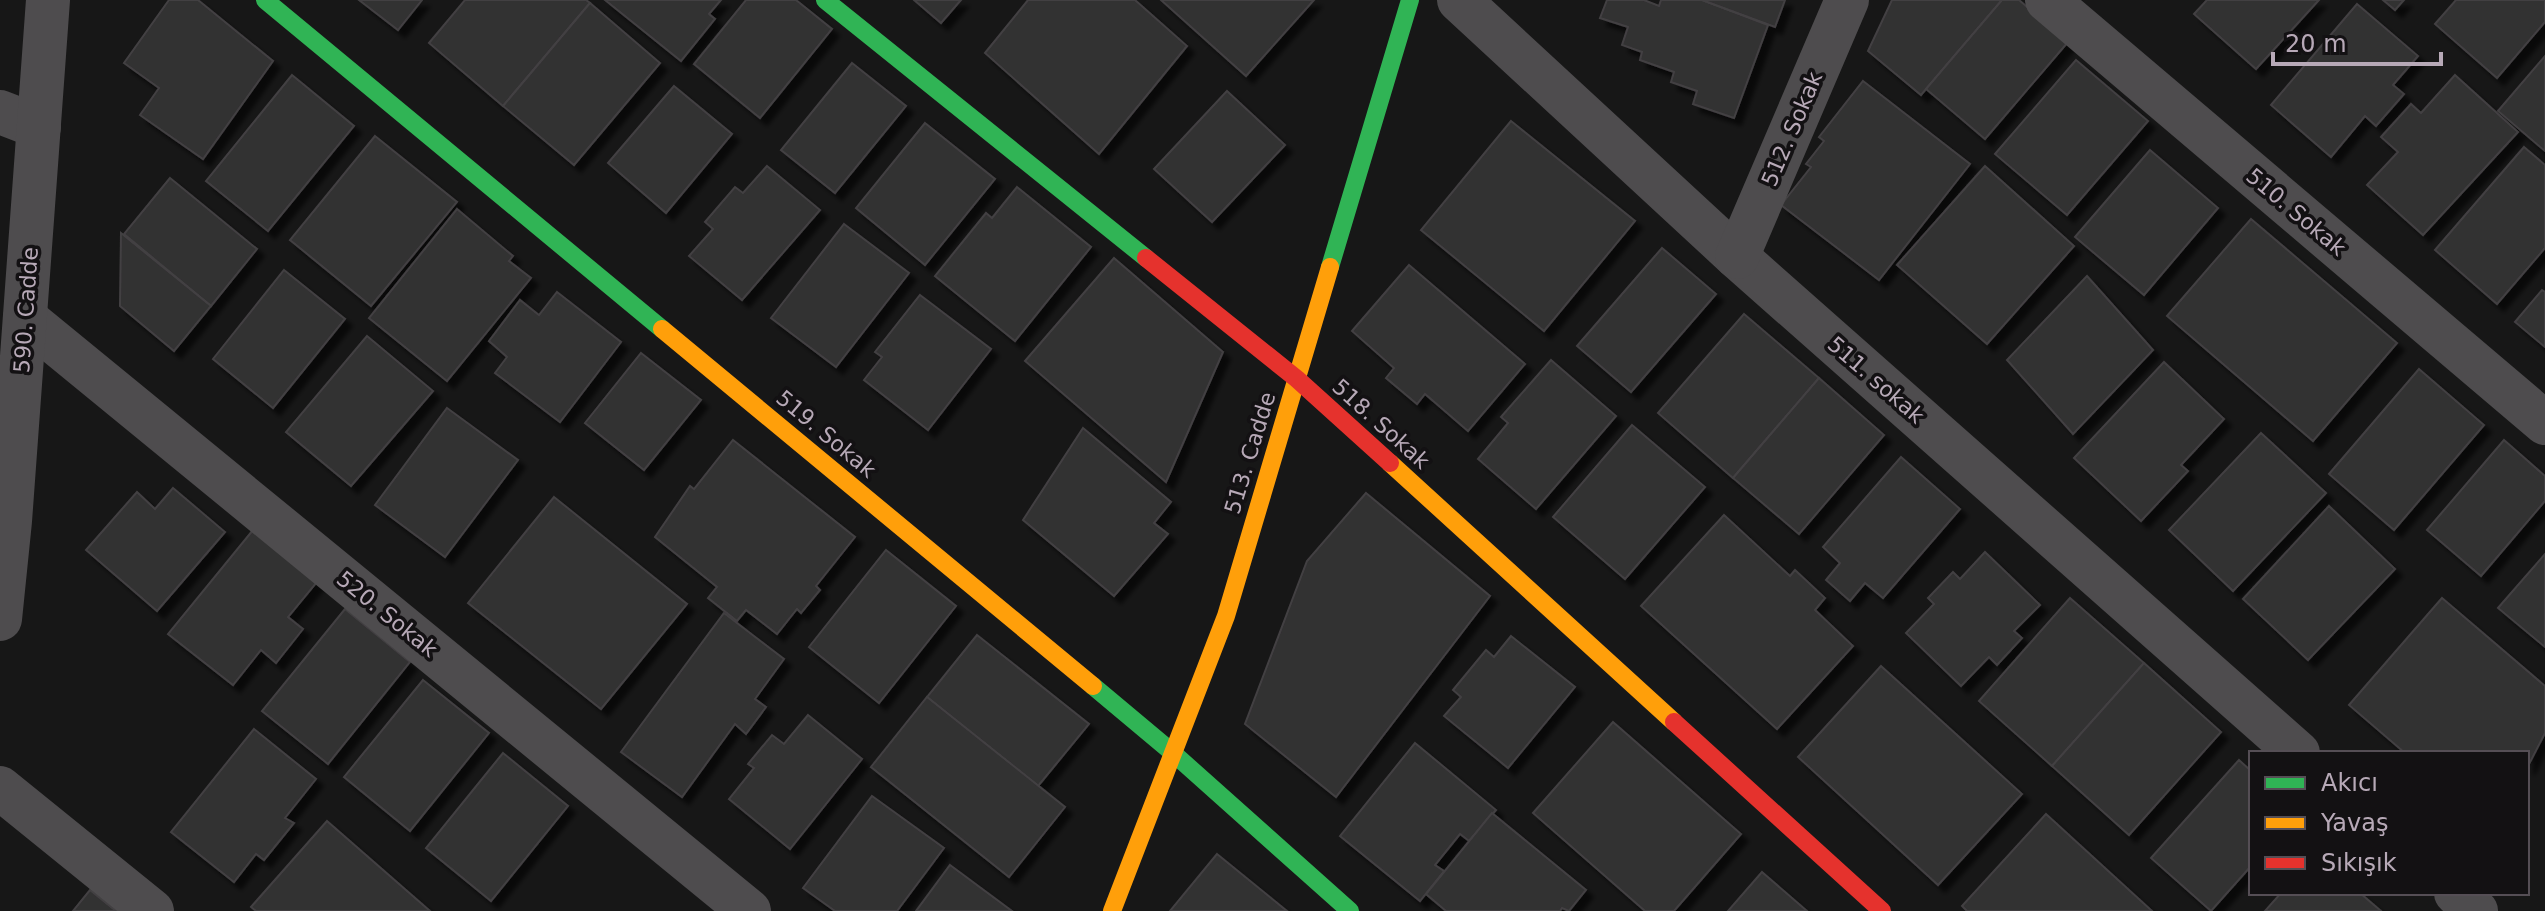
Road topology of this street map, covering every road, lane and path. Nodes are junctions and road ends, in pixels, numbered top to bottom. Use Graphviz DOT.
graph roads {
  1 [pos="48,0"];
  2 [pos="265,0"];
  3 [pos="825,0"];
  4 [pos="1410,0"];
  5 [pos="1459,0"];
  6 [pos="1847,0"];
  7 [pos="2047,0"];
  8 [pos="19,120"];
  9 [pos="1737,257"];
  10 [pos="25,318"];
  11 [pos="1297,379"];
  12 [pos="2545,423"];
  13 [pos="0,619"];
  14 [pos="2296,751"];
  15 [pos="1173,753"];
  16 [pos="0,788"];
  17 [pos="2458,895"];
  18 [pos="152,911"];
  19 [pos="749,911"];
  20 [pos="1112,911"];
  21 [pos="1350,911"];
  22 [pos="1882,911"];
  23 [pos="2476,911"];
  1 -- 8 [label="street, 590. Cadde"];
  2 -- 15 [label="street, 519. Sokak"];
  3 -- 11 [label="street, 518. Sokak"];
  4 -- 11 [label="street, 513. Cadde"];
  5 -- 9 [label="street, 511. sokak"];
  6 -- 9 [label="street, 512. Sokak"];
  7 -- 12 [label="street, 510. Sokak"];
  8 -- 10 [label="street, 590. Cadde"];
  9 -- 14 [label="street, 511. sokak"];
  10 -- 13 [label="street, 590. Cadde"];
  10 -- 19 [label="street, 520. Sokak"];
  11 -- 15 [label="street, 513. Cadde"];
  11 -- 22 [label="street, 518. Sokak"];
  15 -- 20 [label="street, 513. Cadde"];
  15 -- 21 [label="street, 519. Sokak"];
  16 -- 18 [label="street"];
  17 -- 23 [label="street"];
}
